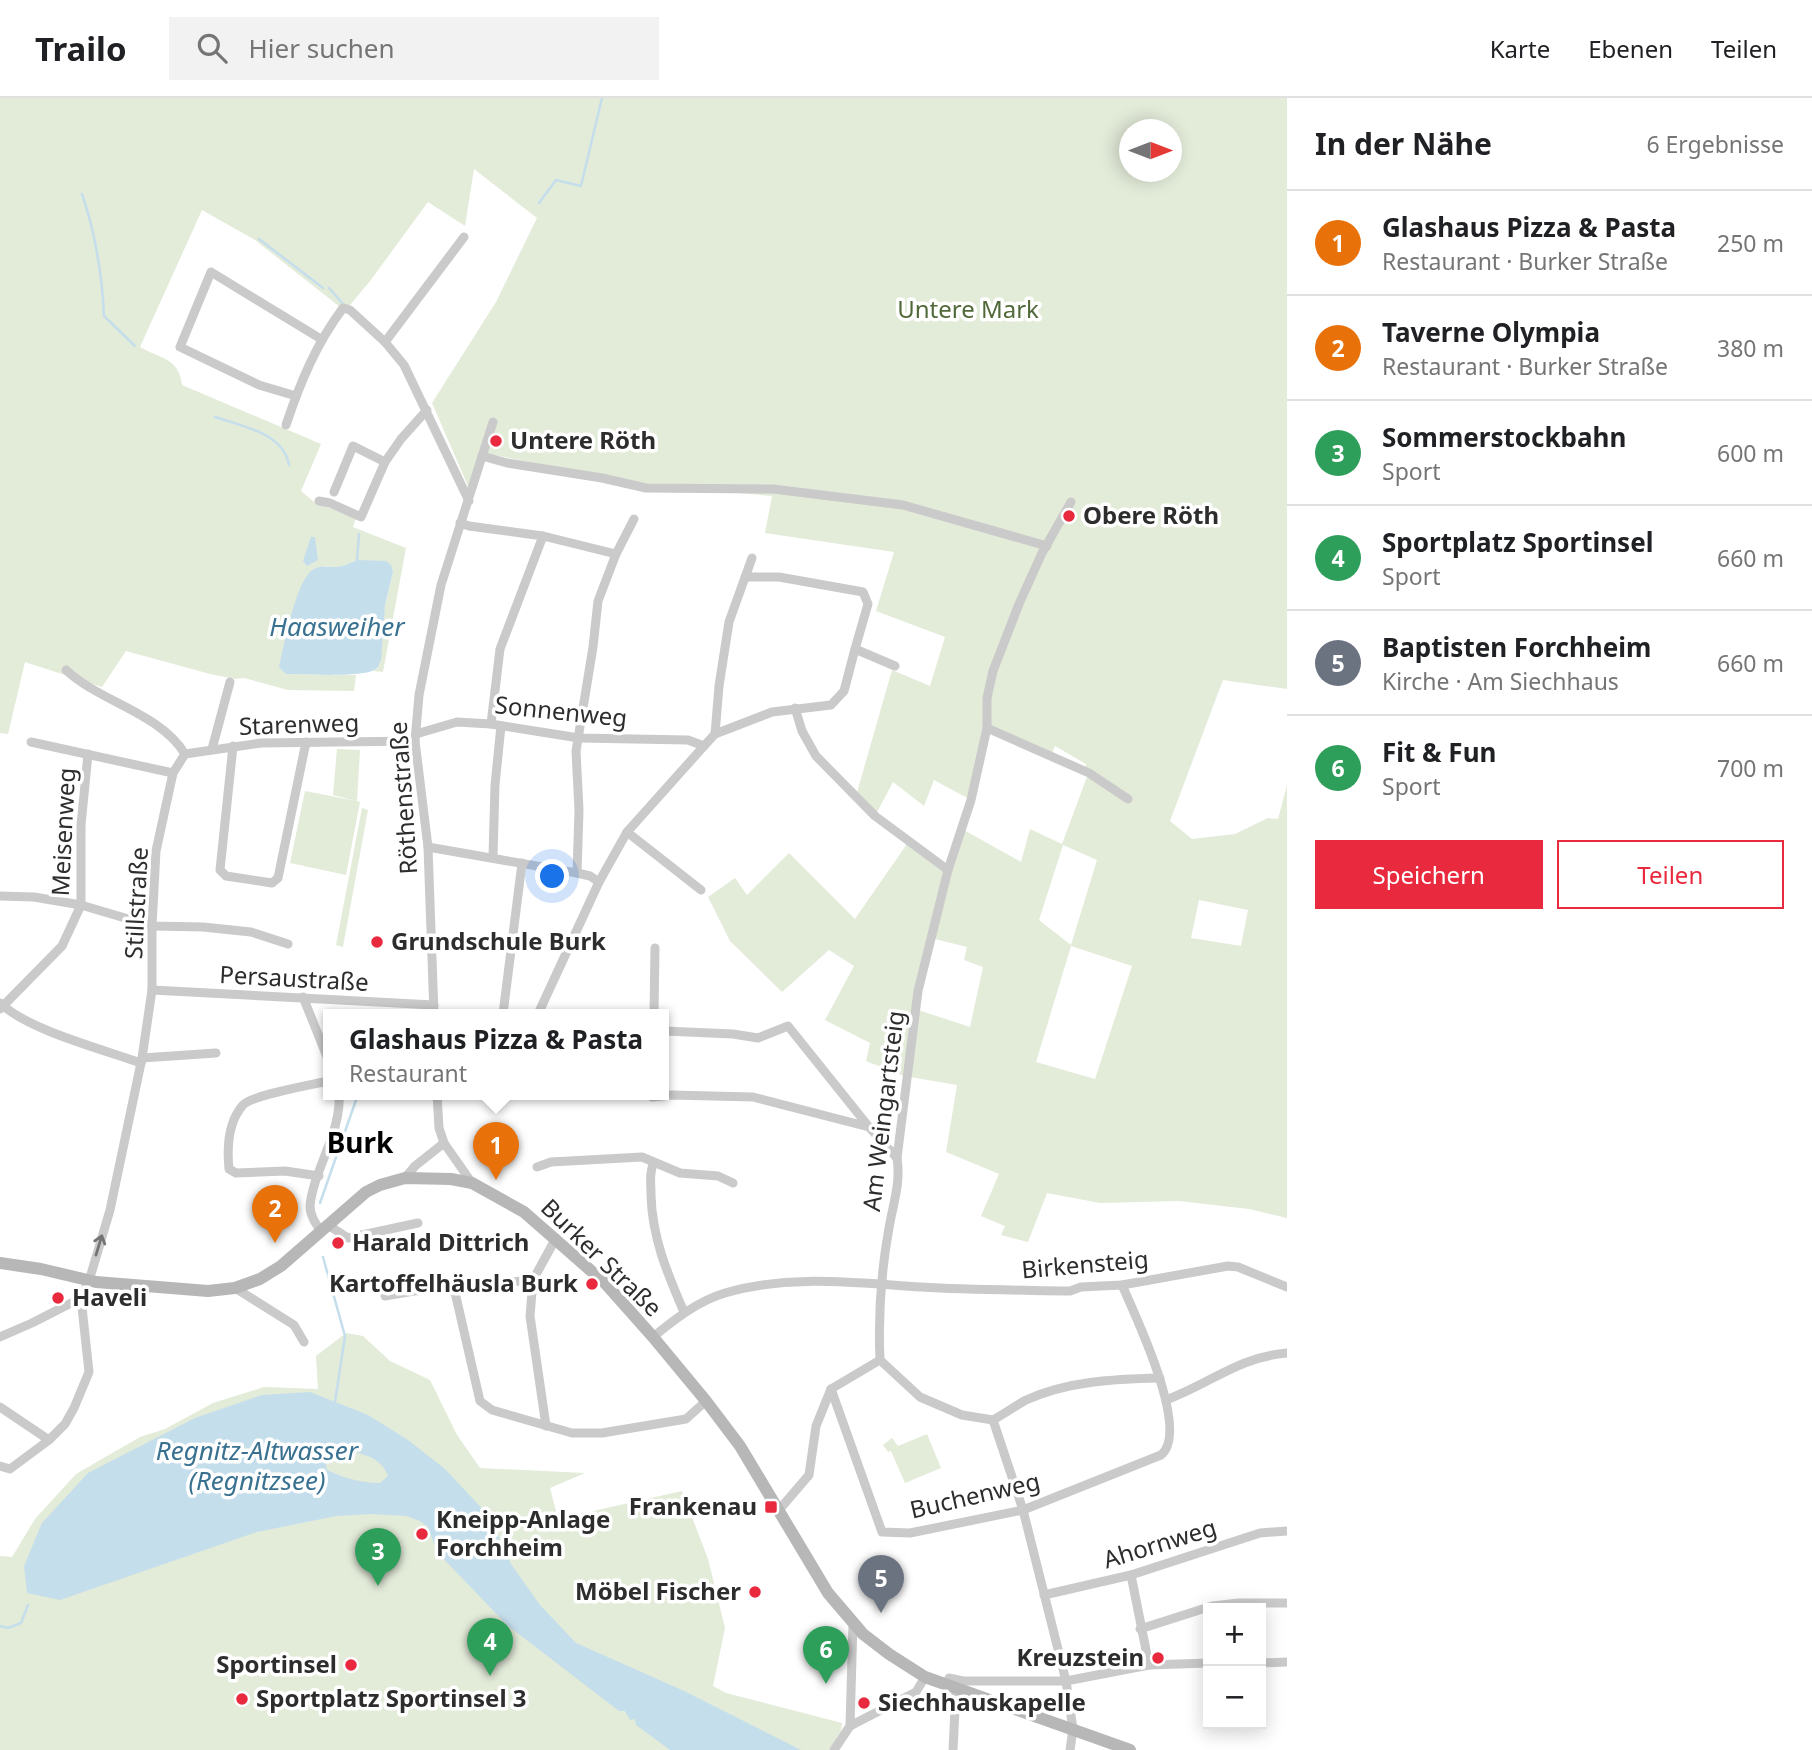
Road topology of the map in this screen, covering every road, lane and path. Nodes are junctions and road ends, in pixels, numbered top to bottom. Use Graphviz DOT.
graph roads {
  1 [pos="464,237"];
  2 [pos="321,339"];
  3 [pos="385,342"];
  4 [pos="296,396"];
  5 [pos="427,410"];
  6 [pos="493,422"];
  7 [pos="286,425"];
  8 [pos="482,456"];
  9 [pos="385,463"];
  10 [pos="334,492"];
  11 [pos="318,501"];
  12 [pos="469,501"];
  13 [pos="1071,502"];
  14 [pos="634,519"];
  15 [pos="460,523"];
  16 [pos="543,536"];
  17 [pos="1047,546"];
  18 [pos="616,554"];
  19 [pos="752,558"];
  20 [pos="745,578"];
  21 [pos="855,649"];
  22 [pos="894,666"];
  23 [pos="66,670"];
  24 [pos="230,682"];
  25 [pos="795,708"];
  26 [pos="496,725"];
  27 [pos="988,728"];
  28 [pos="715,734"];
  29 [pos="415,737"];
  30 [pos="579,738"];
  31 [pos="31,742"];
  32 [pos="306,742"];
  33 [pos="233,746"];
  34 [pos="704,746"];
  35 [pos="212,749"];
  36 [pos="88,754"];
  37 [pos="185,754"];
  38 [pos="173,773"];
  39 [pos="1128,799"];
  40 [pos="627,832"];
  41 [pos="428,847"];
  42 [pos="493,856"];
  43 [pos="522,863"];
  44 [pos="948,870"];
  45 [pos="577,873"];
  46 [pos="599,882"];
  47 [pos="701,890"];
  48 [pos="0,896"];
  49 [pos="81,905"];
  50 [pos="152,926"];
  51 [pos="288,944"];
  52 [pos="655,948"];
  53 [pos="152,990"];
  54 [pos="303,998"];
  55 [pos="1,1006"];
  56 [pos="434,1009"];
  57 [pos="504,1009"];
  58 [pos="540,1009"];
  59 [pos="654,1009"];
  60 [pos="669,1031"];
  61 [pos="323,1047"];
  62 [pos="216,1053"];
  63 [pos="142,1061"];
  64 [pos="323,1082"];
  65 [pos="669,1094"];
  66 [pos="338,1100"];
  67 [pos="438,1100"];
  68 [pos="869,1127"];
  69 [pos="444,1143"];
  70 [pos="897,1158"];
  71 [pos="654,1162"];
  72 [pos="537,1167"];
  73 [pos="319,1176"];
  74 [pos="405,1178"];
  75 [pos="733,1182"];
  76 [pos="472,1183"];
  77 [pos="418,1223"];
  78 [pos="325,1228"];
  79 [pos="556,1238"];
  80 [pos="0,1263"];
  81 [pos="533,1280"];
  82 [pos="89,1281"];
  83 [pos="881,1285"];
  84 [pos="1122,1285"];
  85 [pos="1287,1287"];
  86 [pos="235,1288"];
  87 [pos="454,1289"];
  88 [pos="385,1296"];
  89 [pos="81,1298"];
  90 [pos="684,1312"];
  91 [pos="0,1336"];
  92 [pos="653,1337"];
  93 [pos="304,1342"];
  94 [pos="1287,1353"];
  95 [pos="880,1360"];
  96 [pos="1160,1378"];
  97 [pos="831,1390"];
  98 [pos="1166,1400"];
  99 [pos="706,1401"];
  100 [pos="0,1407"];
  101 [pos="993,1420"];
  102 [pos="546,1426"];
  103 [pos="50,1440"];
  104 [pos="0,1466"];
  105 [pos="779,1510"];
  106 [pos="1024,1510"];
  107 [pos="1287,1531"];
  108 [pos="1131,1575"];
  109 [pos="1044,1595"];
  110 [pos="1287,1603"];
  111 [pos="853,1623"];
  112 [pos="1140,1629"];
  113 [pos="1286,1660"];
  114 [pos="1266,1662"];
  115 [pos="1203,1663"];
  116 [pos="1149,1665"];
  117 [pos="925,1677"];
  118 [pos="1066,1681"];
  119 [pos="952,1684"];
  120 [pos="850,1726"];
  121 [pos="1073,1729"];
  122 [pos="834,1750"];
  123 [pos="953,1750"];
  124 [pos="1070,1750"];
  125 [pos="1130,1750"];
  1 -- 3 [label="street"];
  2 -- 3 [label="street"];
  2 -- 4 [label="street"];
  2 -- 4 [label="street"];
  3 -- 5 [label="street"];
  4 -- 7 [label="street"];
  5 -- 9 [label="street"];
  5 -- 12 [label="street"];
  6 -- 8 [label="street, Röthenstraße"];
  8 -- 12 [label="street, Röthenstraße"];
  8 -- 17 [label="street"];
  9 -- 10 [label="street"];
  9 -- 11 [label="street"];
  12 -- 15 [label="street, Röthenstraße"];
  13 -- 17 [label="street, Am Weingartsteig"];
  14 -- 18 [label="street"];
  15 -- 16 [label="street"];
  15 -- 29 [label="street, Röthenstraße"];
  16 -- 18 [label="street"];
  16 -- 26 [label="street"];
  17 -- 27 [label="street, Am Weingartsteig"];
  18 -- 30 [label="street"];
  19 -- 20 [label="street"];
  20 -- 21 [label="street"];
  20 -- 28 [label="street"];
  21 -- 22 [label="street"];
  21 -- 25 [label="street"];
  23 -- 37 [label="street"];
  24 -- 35 [label="street"];
  25 -- 28 [label="street"];
  25 -- 44 [label="street"];
  26 -- 29 [label="street, Sonnenweg"];
  26 -- 30 [label="street, Sonnenweg"];
  26 -- 42 [label="street"];
  27 -- 39 [label="street"];
  27 -- 44 [label="street, Am Weingartsteig"];
  28 -- 34 [label="street"];
  29 -- 32 [label="street, Starenweg"];
  29 -- 41 [label="street, Röthenstraße"];
  30 -- 34 [label="street, Sonnenweg"];
  30 -- 45 [label="street"];
  31 -- 36 [label="street"];
  32 -- 33 [label="street, Starenweg"];
  32 -- 33 [label="street"];
  33 -- 35 [label="street, Starenweg"];
  34 -- 40 [label="street"];
  35 -- 37 [label="street, Starenweg"];
  36 -- 38 [label="street"];
  36 -- 49 [label="street, Meisenweg"];
  37 -- 38 [label="street, Stillstraße"];
  38 -- 50 [label="street, Stillstraße"];
  40 -- 46 [label="street"];
  40 -- 47 [label="street"];
  41 -- 42 [label="street"];
  41 -- 56 [label="street, Röthenstraße"];
  42 -- 43 [label="street"];
  43 -- 45 [label="street"];
  43 -- 57 [label="street"];
  44 -- 70 [label="street, Am Weingartsteig"];
  45 -- 46 [label="street"];
  46 -- 58 [label="street"];
  48 -- 49 [label="street"];
  49 -- 50 [label="street"];
  49 -- 55 [label="street, Meisenweg"];
  50 -- 51 [label="street"];
  50 -- 53 [label="street, Stillstraße"];
  52 -- 59 [label="street"];
  53 -- 54 [label="street, Persaustraße"];
  53 -- 63 [label="street, Stillstraße"];
  54 -- 56 [label="street, Persaustraße"];
  54 -- 61 [label="street"];
  55 -- 63 [label="street"];
  60 -- 68 [label="street"];
  62 -- 63 [label="street"];
  82 -- 63 [label="street, Stillstraße, one-way"];
  64 -- 73 [label="street"];
  65 -- 68 [label="street"];
  66 -- 73 [label="street"];
  67 -- 69 [label="street"];
  68 -- 70 [label="street"];
  69 -- 74 [label="street"];
  69 -- 76 [label="street"];
  70 -- 83 [label="street, Am Weingartsteig"];
  71 -- 72 [label="street"];
  71 -- 75 [label="street"];
  71 -- 90 [label="street"];
  73 -- 78 [label="street"];
  74 -- 76 [label="main road, Burker Straße"];
  74 -- 78 [label="main road, Burker Straße"];
  76 -- 79 [label="main road, Burker Straße"];
  77 -- 78 [label="street"];
  78 -- 86 [label="main road, Burker Straße"];
  79 -- 81 [label="street"];
  79 -- 92 [label="main road, Burker Straße"];
  80 -- 82 [label="main road, Burker Straße"];
  81 -- 87 [label="street"];
  81 -- 102 [label="street"];
  82 -- 86 [label="main road, Burker Straße"];
  82 -- 89 [label="street, Stillstraße"];
  83 -- 84 [label="street, Birkensteig"];
  83 -- 90 [label="street, Birkensteig"];
  83 -- 95 [label="street, Am Weingartsteig"];
  84 -- 85 [label="street, Birkensteig"];
  84 -- 96 [label="street"];
  86 -- 93 [label="street"];
  87 -- 88 [label="street"];
  87 -- 102 [label="street"];
  89 -- 91 [label="street"];
  89 -- 103 [label="street"];
  90 -- 92 [label="street, Birkensteig"];
  92 -- 99 [label="main road, Burker Straße"];
  94 -- 98 [label="street"];
  95 -- 97 [label="street"];
  95 -- 101 [label="street"];
  96 -- 98 [label="street"];
  96 -- 101 [label="street"];
  97 -- 105 [label="street"];
  97 -- 106 [label="street, Buchenweg"];
  98 -- 106 [label="street, Buchenweg"];
  99 -- 102 [label="street"];
  99 -- 105 [label="main road, Burker Straße"];
  100 -- 103 [label="street"];
  101 -- 106 [label="street"];
  103 -- 104 [label="street"];
  105 -- 111 [label="main road, Burker Straße"];
  106 -- 109 [label="street"];
  107 -- 108 [label="street, Ahornweg"];
  108 -- 109 [label="street, Ahornweg"];
  108 -- 112 [label="street"];
  109 -- 118 [label="street"];
  110 -- 112 [label="street"];
  111 -- 117 [label="main road, Burker Straße"];
  111 -- 120 [label="street"];
  112 -- 116 [label="street"];
  113 -- 114 [label="street"];
  115 -- 116 [label="street"];
  116 -- 118 [label="street"];
  117 -- 119 [label="main road, Burker Straße"];
  117 -- 120 [label="street"];
  118 -- 119 [label="street"];
  118 -- 121 [label="street"];
  119 -- 121 [label="main road, Burker Straße"];
  119 -- 123 [label="street"];
  120 -- 122 [label="street"];
  121 -- 124 [label="street"];
  121 -- 125 [label="main road, Burker Straße"];
}
